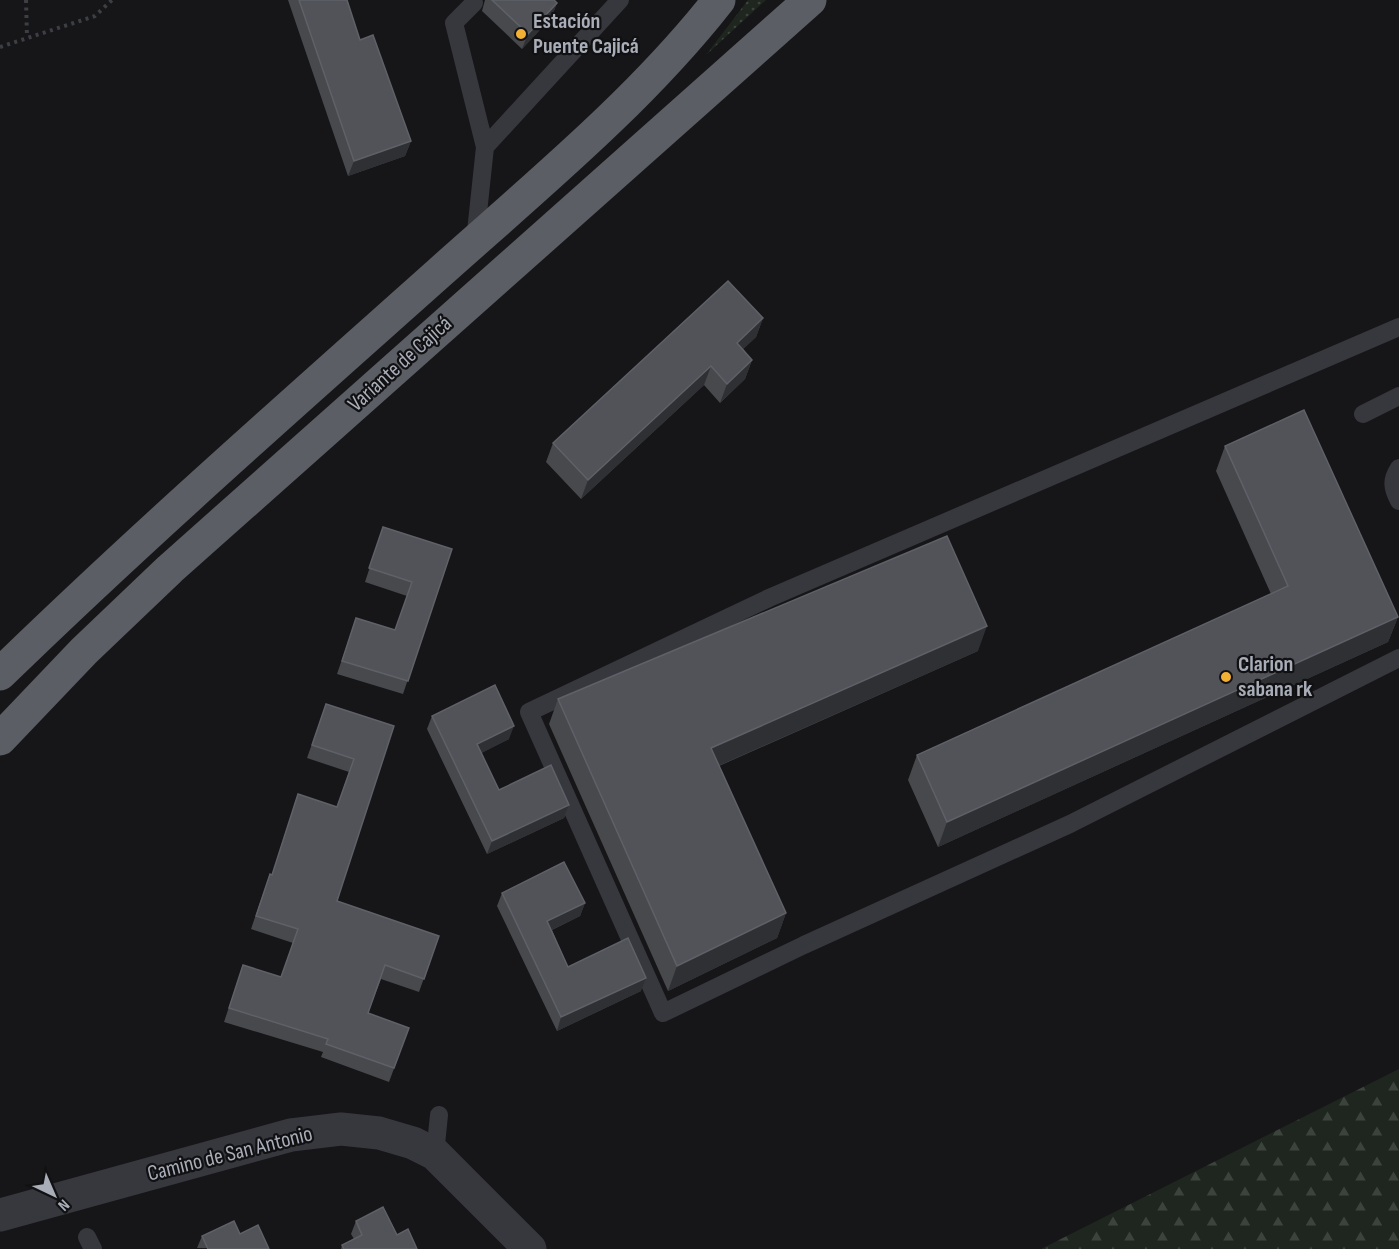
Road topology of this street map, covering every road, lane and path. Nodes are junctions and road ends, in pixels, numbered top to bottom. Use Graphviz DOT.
graph roads {
  1 [pos="26,0"];
  2 [pos="112,0"];
  3 [pos="620,0"];
  4 [pos="719,0"];
  5 [pos="810,0"];
  6 [pos="474,3"];
  7 [pos="27,37"];
  8 [pos="0,47"];
  9 [pos="485,147"];
  10 [pos="475,241"];
  11 [pos="1399,327"];
  12 [pos="1399,396"];
  13 [pos="1363,414"];
  14 [pos="1399,468"];
  15 [pos="1399,501"];
  16 [pos="1399,658"];
  17 [pos="0,674"];
  18 [pos="0,738"];
  19 [pos="439,1115"];
  20 [pos="435,1154"];
  21 [pos="0,1215"];
  22 [pos="530,1249"];
  1 -- 7 [label="path"];
  2 -- 7 [label="path"];
  3 -- 9 [label="lane"];
  4 -- 10 [label="highway, Variante de Cajicá"];
  5 -- 18 [label="highway, Variante de Cajicá"];
  6 -- 9 [label="lane"];
  7 -- 8 [label="path"];
  9 -- 10 [label="lane"];
  10 -- 17 [label="highway, Variante de Cajicá"];
  11 -- 16 [label="lane"];
  12 -- 13 [label="lane"];
  14 -- 15 [label="lane"];
  19 -- 20 [label="lane"];
  20 -- 21 [label="street, Camino de San Antonio"];
  20 -- 22 [label="street, Camino de San Antonio"];
}
